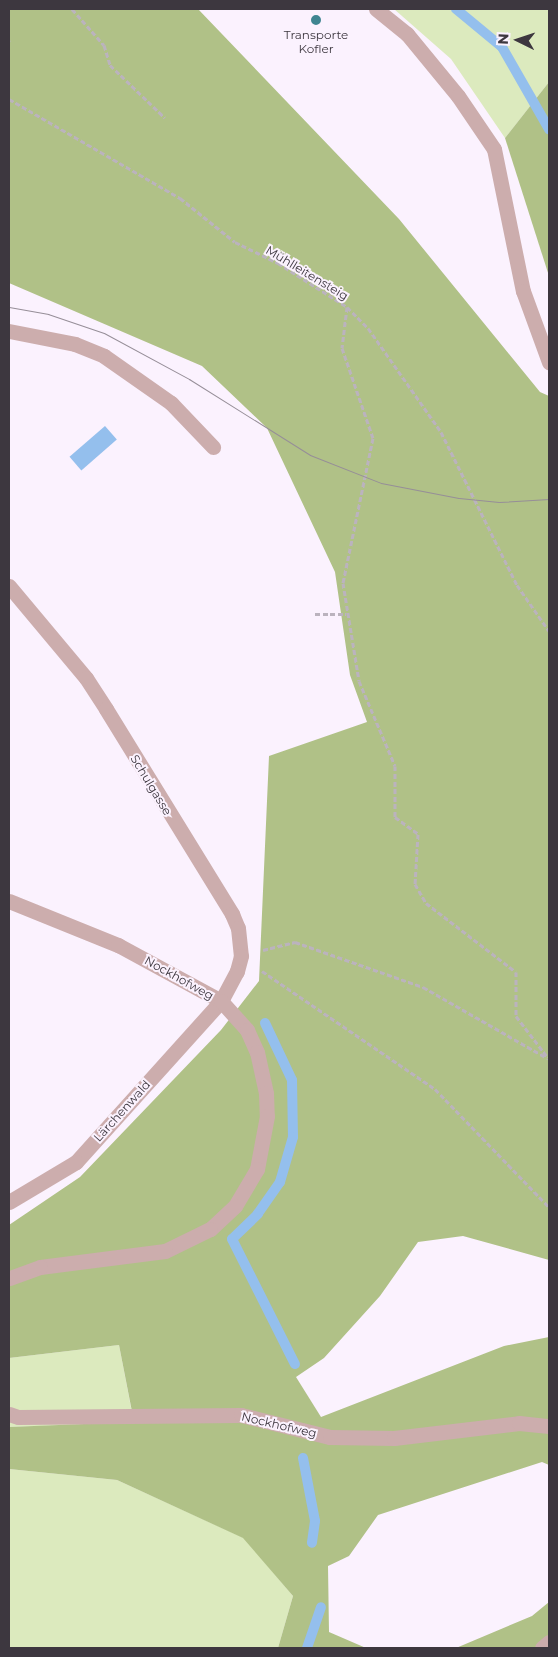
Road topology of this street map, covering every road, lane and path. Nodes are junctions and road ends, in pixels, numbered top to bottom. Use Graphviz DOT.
graph roads {
  1 [pos="72,9"];
  2 [pos="376,9"];
  3 [pos="9,99"];
  4 [pos="164,118"];
  5 [pos="347,307"];
  6 [pos="9,331"];
  7 [pos="549,362"];
  8 [pos="213,447"];
  9 [pos="9,586"];
  10 [pos="315,614"];
  11 [pos="346,614"];
  12 [pos="549,631"];
  13 [pos="9,901"];
  14 [pos="241,956"];
  15 [pos="221,1002"];
  16 [pos="549,1059"];
  17 [pos="9,1202"];
  18 [pos="549,1207"];
  19 [pos="9,1278"];
  20 [pos="9,1414"];
  21 [pos="549,1426"];
  22 [pos="549,1642"];
  23 [pos="542,1648"];
  1 -- 4 [label="path"];
  2 -- 7 [label="street"];
  3 -- 5 [label="path, Mühlleitensteig"];
  5 -- 11 [label="path"];
  5 -- 12 [label="path, Mühlleitensteig"];
  6 -- 8 [label="street"];
  9 -- 14 [label="street, Schulgasse"];
  10 -- 11 [label="path"];
  11 -- 16 [label="path"];
  13 -- 15 [label="street, Nockhofweg"];
  14 -- 15 [label="street, Schulgasse"];
  14 -- 16 [label="path"];
  14 -- 18 [label="path"];
  15 -- 17 [label="street, Lärchenwald"];
  15 -- 19 [label="street, Nockhofweg"];
  20 -- 21 [label="street, Nockhofweg"];
  22 -- 23 [label="street"];
}
